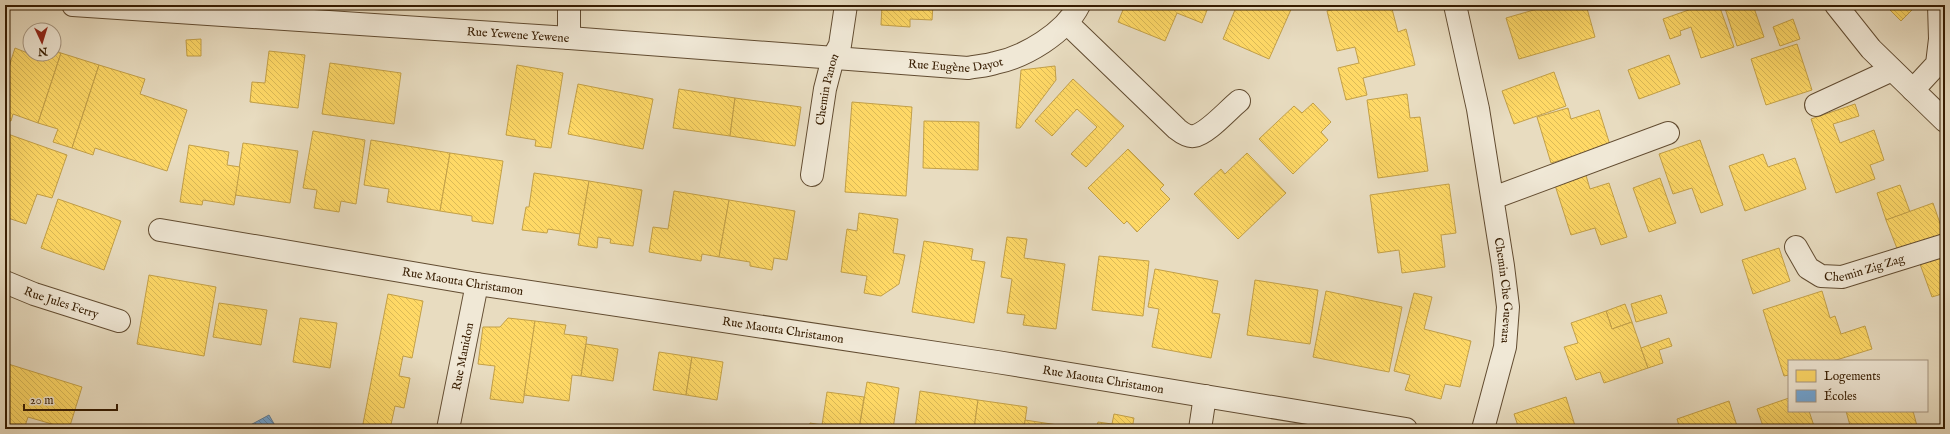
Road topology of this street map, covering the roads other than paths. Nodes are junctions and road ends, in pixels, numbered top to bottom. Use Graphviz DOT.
graph roads {
  1 [pos="73,5"];
  2 [pos="569,5"];
  3 [pos="846,5"];
  4 [pos="1455,5"];
  5 [pos="1836,5"];
  6 [pos="1939,5"];
  7 [pos="202,9"];
  8 [pos="1073,14"];
  9 [pos="569,38"];
  10 [pos="833,58"];
  11 [pos="1892,70"];
  12 [pos="1913,90"];
  13 [pos="1239,101"];
  14 [pos="1816,105"];
  15 [pos="1945,121"];
  16 [pos="1668,133"];
  17 [pos="812,175"];
  18 [pos="1493,198"];
  19 [pos="160,230"];
  20 [pos="1945,245"];
  21 [pos="1796,247"];
  22 [pos="5,282"];
  23 [pos="477,284"];
  24 [pos="119,322"];
  25 [pos="1205,396"];
  26 [pos="448,429"];
  27 [pos="1200,429"];
  28 [pos="1406,429"];
  29 [pos="1483,429"];
  1 -- 7 [label="street, Rue Yewene Yewene"];
  2 -- 9 [label="street"];
  3 -- 10 [label="street, Chemin Panon"];
  4 -- 18 [label="street, Chemin Che Guevara"];
  5 -- 11 [label="street"];
  6 -- 12 [label="street"];
  7 -- 9 [label="street, Rue Yewene Yewene"];
  8 -- 10 [label="street, Rue Eugène Dayot"];
  8 -- 13 [label="street, Rue Eugène Dayot"];
  9 -- 10 [label="street, Rue Yewene Yewene"];
  10 -- 17 [label="street, Chemin Panon"];
  11 -- 12 [label="street"];
  11 -- 14 [label="street"];
  12 -- 15 [label="street"];
  16 -- 18 [label="street"];
  18 -- 29 [label="street, Chemin Che Guevara"];
  19 -- 23 [label="street, Rue Maouta Christamon"];
  20 -- 21 [label="street, Chemin Zig Zag"];
  22 -- 24 [label="street, Rue Jules Ferry"];
  23 -- 25 [label="street, Rue Maouta Christamon"];
  23 -- 26 [label="street, Rue Manidon"];
  25 -- 27 [label="street"];
  25 -- 28 [label="street, Rue Maouta Christamon"];
}
